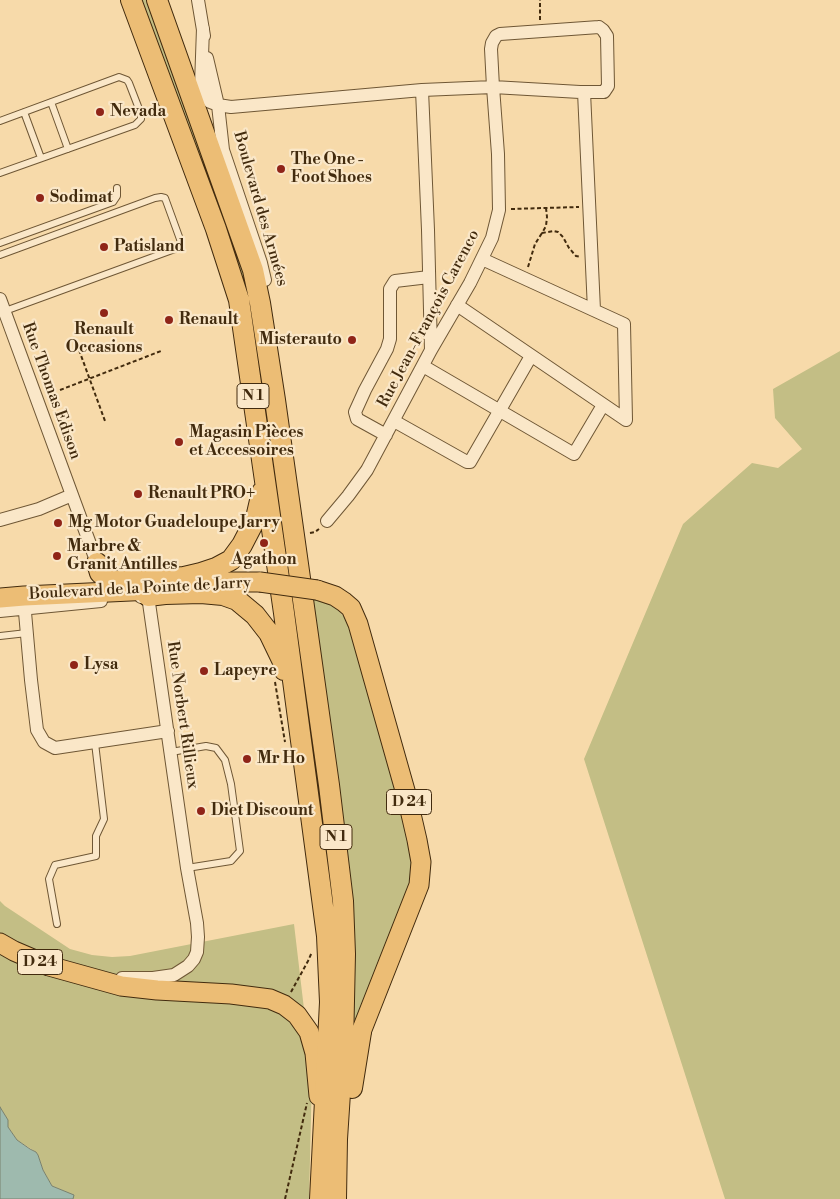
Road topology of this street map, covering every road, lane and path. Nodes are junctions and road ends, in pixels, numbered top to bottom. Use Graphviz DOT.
graph roads {
  1 [pos="131,0"];
  2 [pos="157,0"];
  3 [pos="198,0"];
  4 [pos="540,0"];
  5 [pos="540,31"];
  6 [pos="493,87"];
  7 [pos="422,90"];
  8 [pos="584,92"];
  9 [pos="51,102"];
  10 [pos="218,105"];
  11 [pos="24,112"];
  12 [pos="0,121"];
  13 [pos="68,149"];
  14 [pos="41,158"];
  15 [pos="0,173"];
  16 [pos="117,188"];
  17 [pos="589,206"];
  18 [pos="546,208"];
  19 [pos="499,210"];
  20 [pos="542,233"];
  21 [pos="1,241"];
  22 [pos="0,256"];
  23 [pos="591,257"];
  24 [pos="482,259"];
  25 [pos="429,277"];
  26 [pos="524,278"];
  27 [pos="0,299"];
  28 [pos="457,305"];
  29 [pos="594,310"];
  30 [pos="4,311"];
  31 [pos="79,350"];
  32 [pos="431,350"];
  33 [pos="162,351"];
  34 [pos="531,356"];
  35 [pos="423,366"];
  36 [pos="89,378"];
  37 [pos="60,390"];
  38 [pos="275,400"];
  39 [pos="603,405"];
  40 [pos="500,411"];
  41 [pos="105,420"];
  42 [pos="394,422"];
  43 [pos="386,435"];
  44 [pos="265,480"];
  45 [pos="72,495"];
  46 [pos="0,520"];
  47 [pos="326,522"];
  48 [pos="97,563"];
  49 [pos="148,596"];
  50 [pos="0,598"];
  51 [pos="25,602"];
  52 [pos="0,611"];
  53 [pos="27,633"];
  54 [pos="0,636"];
  55 [pos="274,681"];
  56 [pos="168,731"];
  57 [pos="285,742"];
  58 [pos="95,743"];
  59 [pos="171,752"];
  60 [pos="311,809"];
  61 [pos="188,868"];
  62 [pos="57,924"];
  63 [pos="0,943"];
  64 [pos="312,952"];
  65 [pos="82,976"];
  66 [pos="284,1006"];
  67 [pos="361,1032"];
  68 [pos="308,1099"];
  69 [pos="330,1145"];
  70 [pos="285,1199"];
  71 [pos="320,1199"];
  72 [pos="336,1199"];
  73 [pos="341,1199"];
  1 -- 44 [label="highway, N 1"];
  2 -- 38 [label="highway, N 1"];
  3 -- 10 [label="street, Boulevard des Armées"];
  4 -- 5 [label="path"];
  5 -- 6 [label="street, Rue Jean-François Carenco"];
  5 -- 8 [label="street"];
  6 -- 7 [label="street"];
  6 -- 8 [label="street"];
  6 -- 19 [label="street, Rue Jean-François Carenco"];
  7 -- 10 [label="street"];
  7 -- 25 [label="street"];
  8 -- 17 [label="street"];
  9 -- 11 [label="lane"];
  9 -- 13 [label="lane"];
  9 -- 13 [label="lane"];
  10 -- 38 [label="street, Boulevard des Armées"];
  11 -- 12 [label="lane"];
  11 -- 14 [label="lane"];
  13 -- 14 [label="lane"];
  14 -- 15 [label="lane"];
  16 -- 21 [label="lane"];
  17 -- 18 [label="path"];
  17 -- 23 [label="street"];
  18 -- 19 [label="path"];
  18 -- 20 [label="path"];
  19 -- 24 [label="street, Rue Jean-François Carenco"];
  20 -- 23 [label="path"];
  20 -- 26 [label="path"];
  22 -- 30 [label="lane"];
  23 -- 29 [label="street"];
  24 -- 26 [label="street"];
  24 -- 28 [label="street, Rue Jean-François Carenco"];
  25 -- 32 [label="street"];
  25 -- 43 [label="street"];
  26 -- 29 [label="street"];
  27 -- 30 [label="street, Rue Thomas Edison"];
  28 -- 32 [label="street, Rue Jean-François Carenco"];
  28 -- 34 [label="street"];
  29 -- 39 [label="street"];
  30 -- 45 [label="street, Rue Thomas Edison"];
  31 -- 36 [label="path"];
  32 -- 35 [label="street, Rue Jean-François Carenco"];
  33 -- 36 [label="path"];
  34 -- 39 [label="street"];
  34 -- 40 [label="street"];
  35 -- 40 [label="street"];
  35 -- 42 [label="street, Rue Jean-François Carenco"];
  36 -- 37 [label="path"];
  36 -- 41 [label="path"];
  38 -- 69 [label="highway, N 1"];
  39 -- 40 [label="street"];
  40 -- 42 [label="street"];
  42 -- 43 [label="street, Rue Jean-François Carenco"];
  43 -- 47 [label="street, Rue Jean-François Carenco"];
  44 -- 48 [label="highway"];
  44 -- 60 [label="highway, N 1"];
  45 -- 46 [label="street"];
  45 -- 48 [label="street, Rue Thomas Edison"];
  49 -- 51 [label="street, Boulevard de la Pointe de Jarry / D 24"];
  49 -- 56 [label="street, Rue Norbert Rillieux"];
  49 -- 60 [label="highway"];
  50 -- 51 [label="main road, Boulevard de la Pointe de Jarry / D 24"];
  51 -- 52 [label="street, Boulevard de la Pointe de Jarry / D 24"];
  51 -- 53 [label="street"];
  51 -- 67 [label="main road, Boulevard de la Pointe de Jarry / D 24, bridge"];
  53 -- 54 [label="lane"];
  53 -- 58 [label="street"];
  55 -- 57 [label="path"];
  56 -- 58 [label="street"];
  56 -- 59 [label="street, Rue Norbert Rillieux"];
  58 -- 62 [label="lane"];
  59 -- 61 [label="street, Rue Norbert Rillieux"];
  59 -- 61 [label="lane"];
  60 -- 69 [label="highway, N 1"];
  61 -- 65 [label="street, Rue Norbert Rillieux"];
  63 -- 65 [label="main road, D 24"];
  64 -- 66 [label="path"];
  65 -- 66 [label="main road, D 24"];
  66 -- 69 [label="main road, D 24"];
  67 -- 69 [label="main road, Boulevard de la Pointe de Jarry / D 24"];
  67 -- 73 [label="highway"];
  68 -- 70 [label="path"];
  69 -- 71 [label="highway, N 1"];
  69 -- 72 [label="highway, N 1"];
}
